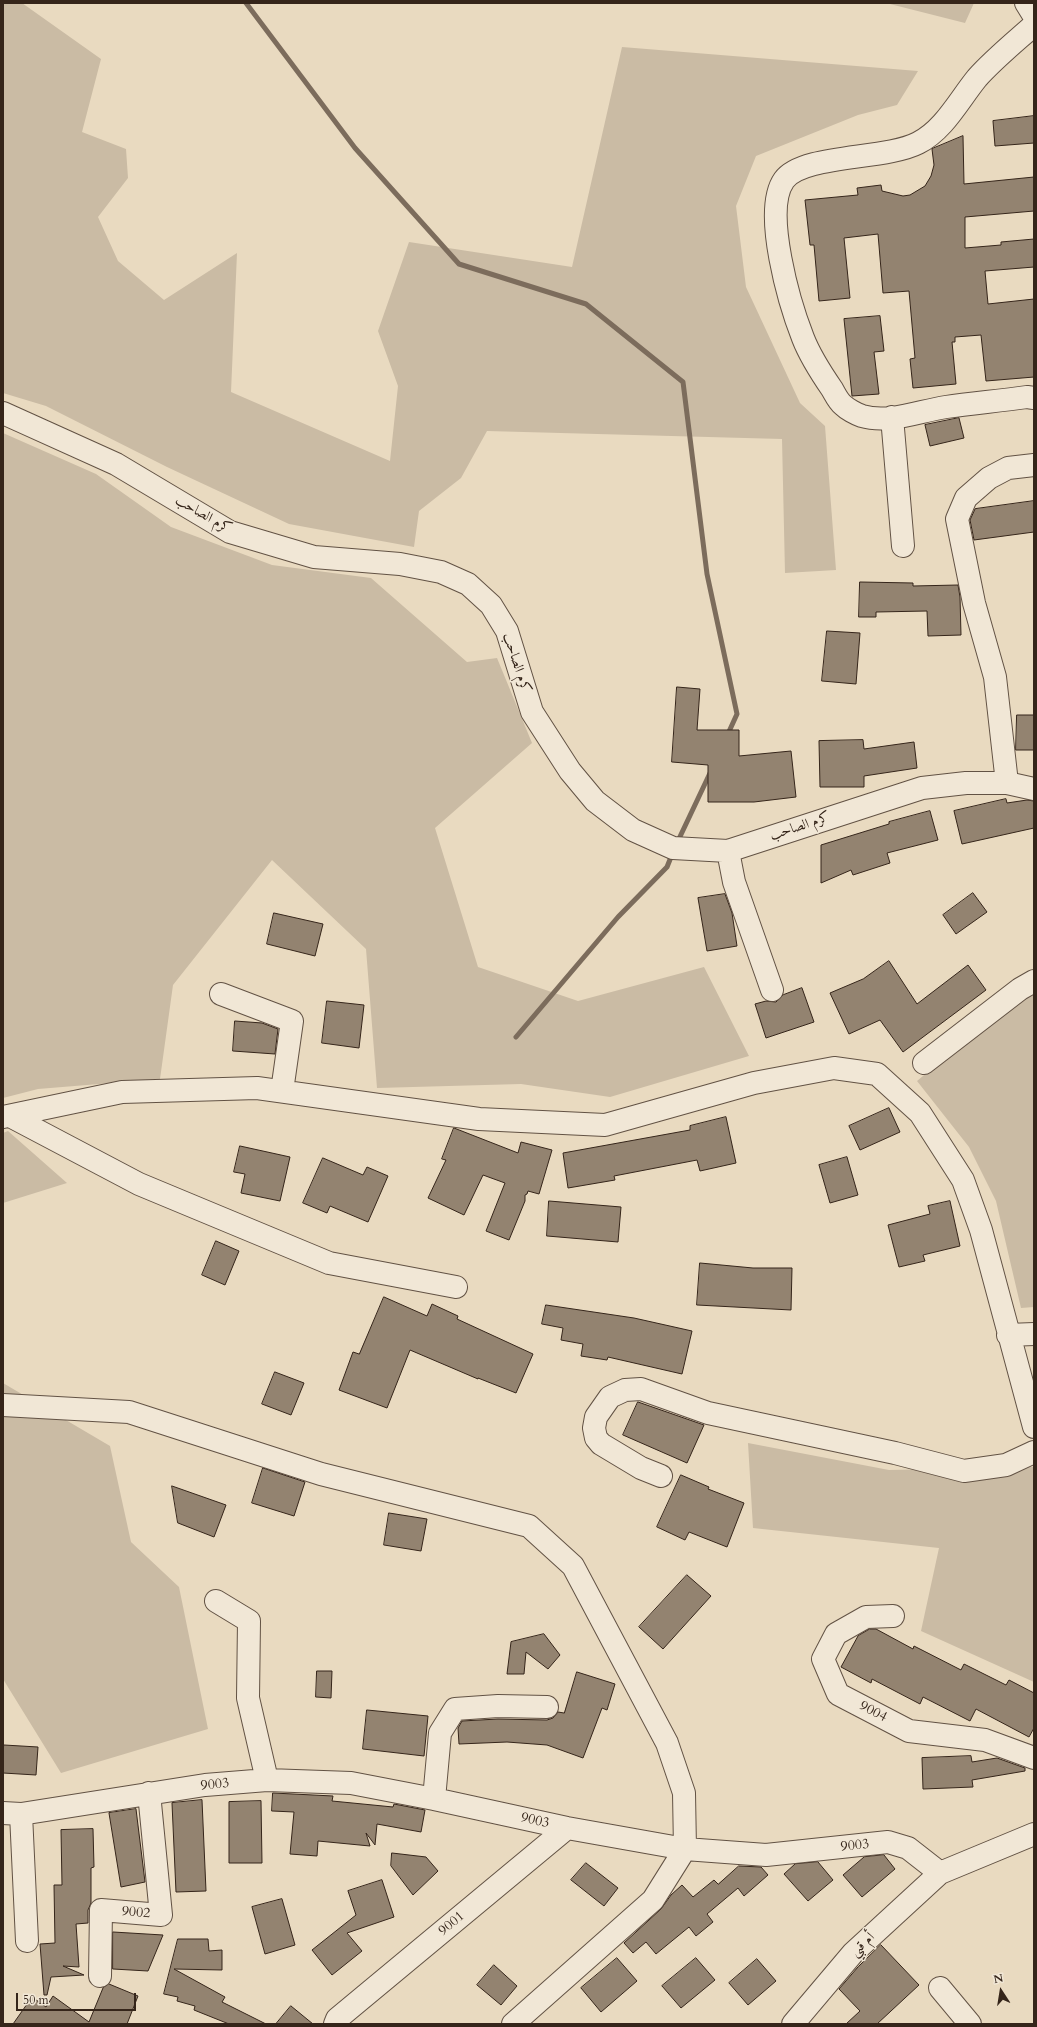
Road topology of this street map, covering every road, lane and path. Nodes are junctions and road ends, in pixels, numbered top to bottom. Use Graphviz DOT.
graph roads {
  1 [pos="1026,3"];
  2 [pos="1034,16"];
  3 [pos="1034,25"];
  4 [pos="1034,398"];
  5 [pos="3,413"];
  6 [pos="892,417"];
  7 [pos="1034,465"];
  8 [pos="903,546"];
  9 [pos="1007,784"];
  10 [pos="1034,789"];
  11 [pos="728,851"];
  12 [pos="1034,981"];
  13 [pos="772,990"];
  14 [pos="221,994"];
  15 [pos="924,1063"];
  16 [pos="282,1092"];
  17 [pos="7,1117"];
  18 [pos="456,1287"];
  19 [pos="1034,1334"];
  20 [pos="1008,1335"];
  21 [pos="3,1405"];
  22 [pos="1034,1427"];
  23 [pos="1034,1452"];
  24 [pos="661,1476"];
  25 [pos="216,1601"];
  26 [pos="894,1616"];
  27 [pos="547,1707"];
  28 [pos="1034,1758"];
  29 [pos="267,1780"];
  30 [pos="149,1793"];
  31 [pos="434,1799"];
  32 [pos="12,1813"];
  33 [pos="567,1828"];
  34 [pos="1034,1834"];
  35 [pos="685,1849"];
  36 [pos="940,1873"];
  37 [pos="27,1941"];
  38 [pos="100,1976"];
  39 [pos="940,1988"];
  40 [pos="336,2022"];
  41 [pos="513,2024"];
  42 [pos="792,2024"];
  43 [pos="970,2024"];
  1 -- 2 [label="street"];
  3 -- 6 [label="street"];
  4 -- 6 [label="street"];
  5 -- 11 [label="street, كرم الصاحب"];
  6 -- 8 [label="street"];
  7 -- 9 [label="street"];
  9 -- 10 [label="street, كرم الصاحب"];
  9 -- 11 [label="street, كرم الصاحب"];
  11 -- 13 [label="street"];
  12 -- 15 [label="street"];
  14 -- 16 [label="street"];
  16 -- 17 [label="street"];
  16 -- 20 [label="street"];
  17 -- 18 [label="street"];
  19 -- 20 [label="street"];
  20 -- 22 [label="street"];
  21 -- 35 [label="street"];
  23 -- 24 [label="street"];
  25 -- 29 [label="street"];
  26 -- 28 [label="street, 9004"];
  27 -- 31 [label="street"];
  29 -- 30 [label="street, 9003"];
  29 -- 31 [label="street, 9003"];
  30 -- 32 [label="street, 9003"];
  30 -- 38 [label="street, 9002"];
  31 -- 33 [label="street, 9003"];
  32 -- 37 [label="street, 9003"];
  33 -- 35 [label="street, 9003"];
  33 -- 40 [label="street, 9001"];
  34 -- 36 [label="street"];
  35 -- 36 [label="street, 9003"];
  35 -- 41 [label="street"];
  36 -- 42 [label="street, أم قبي"];
  39 -- 43 [label="street"];
}
